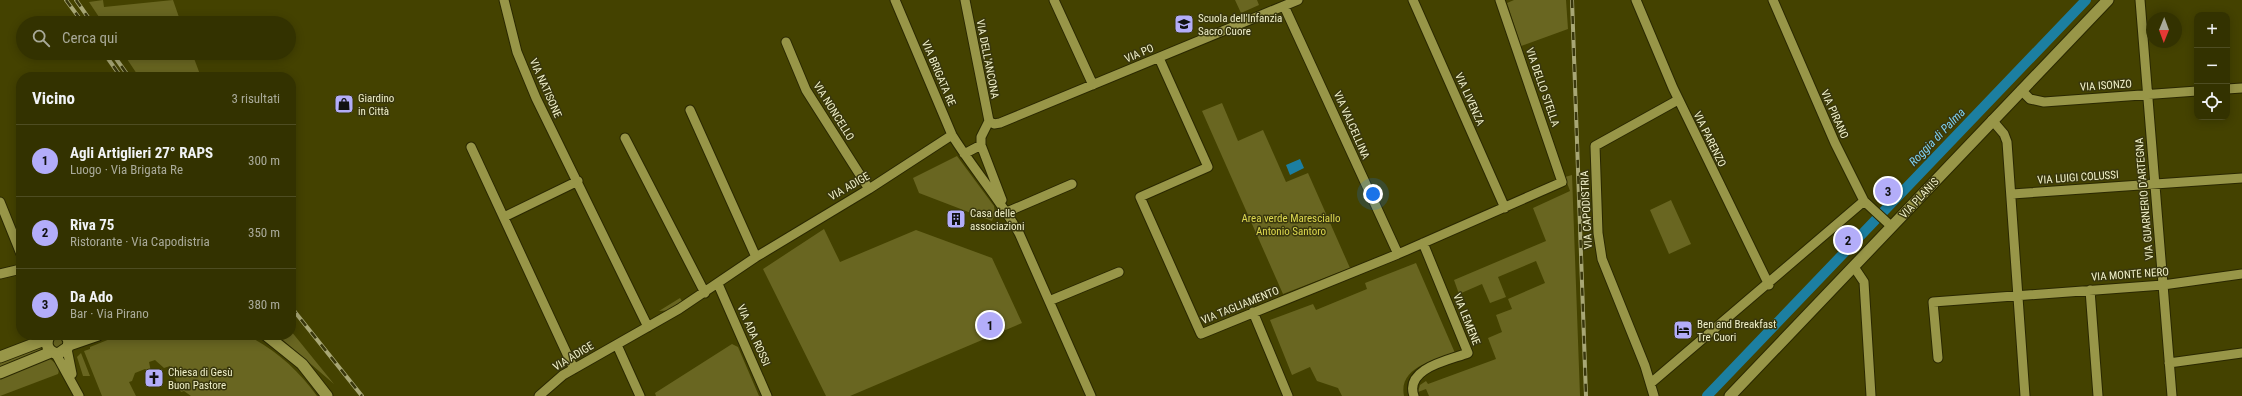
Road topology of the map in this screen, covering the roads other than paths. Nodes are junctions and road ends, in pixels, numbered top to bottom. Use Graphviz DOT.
graph roads {
  1 [pos="504,0"];
  2 [pos="895,0"];
  3 [pos="965,0"];
  4 [pos="1054,0"];
  5 [pos="1298,0"];
  6 [pos="1413,0"];
  7 [pos="1500,0"];
  8 [pos="1636,0"];
  9 [pos="1773,0"];
  10 [pos="2108,0"];
  11 [pos="2140,0"];
  12 [pos="1284,6"];
  13 [pos="786,42"];
  14 [pos="1159,58"];
  15 [pos="1093,85"];
  16 [pos="2242,88"];
  17 [pos="2230,89"];
  18 [pos="2021,90"];
  19 [pos="2194,91"];
  20 [pos="2147,94"];
  21 [pos="1678,100"];
  22 [pos="690,110"];
  23 [pos="1992,120"];
  24 [pos="989,121"];
  25 [pos="952,135"];
  26 [pos="626,138"];
  27 [pos="981,145"];
  28 [pos="471,147"];
  29 [pos="964,154"];
  30 [pos="993,176"];
  31 [pos="2242,178"];
  32 [pos="984,180"];
  33 [pos="578,181"];
  34 [pos="1562,182"];
  35 [pos="1072,184"];
  36 [pos="2154,184"];
  37 [pos="869,189"];
  38 [pos="2012,194"];
  39 [pos="1864,201"];
  40 [pos="0,202"];
  41 [pos="1505,208"];
  42 [pos="1006,210"];
  43 [pos="504,217"];
  44 [pos="1890,224"];
  45 [pos="16,242"];
  46 [pos="1423,243"];
  47 [pos="1398,254"];
  48 [pos="756,256"];
  49 [pos="1854,267"];
  50 [pos="16,270"];
  51 [pos="1119,272"];
  52 [pos="0,274"];
  53 [pos="2242,274"];
  54 [pos="718,284"];
  55 [pos="1769,285"];
  56 [pos="2163,285"];
  57 [pos="2090,290"];
  58 [pos="705,293"];
  59 [pos="2019,294"];
  60 [pos="1049,301"];
  61 [pos="1253,312"];
  62 [pos="648,327"];
  63 [pos="40,340"];
  64 [pos="48,340"];
  65 [pos="79,340"];
  66 [pos="273,340"];
  67 [pos="67,343"];
  68 [pos="617,344"];
  69 [pos="54,353"];
  70 [pos="2242,353"];
  71 [pos="0,357"];
  72 [pos="1938,358"];
  73 [pos="2169,363"];
  74 [pos="574,369"];
  75 [pos="0,373"];
  76 [pos="1651,383"];
  77 [pos="78,393"];
  78 [pos="327,396"];
  79 [pos="539,396"];
  80 [pos="640,396"];
  81 [pos="767,396"];
  82 [pos="1091,396"];
  83 [pos="1288,396"];
  84 [pos="1414,396"];
  85 [pos="1654,396"];
  86 [pos="1730,396"];
  87 [pos="1871,396"];
  88 [pos="2025,396"];
  89 [pos="2098,396"];
  90 [pos="2172,396"];
  1 -- 33 [label="street, VIA NATISONE"];
  2 -- 25 [label="street, VIA BRIGATA RE"];
  3 -- 24 [label="street, VIA DELL'ANCONA"];
  4 -- 15 [label="street"];
  5 -- 12 [label="street, VIA PO"];
  6 -- 41 [label="street, VIA LIVENZA"];
  7 -- 34 [label="street, VIA DELLO STELLA"];
  8 -- 21 [label="street, VIA PARENZO"];
  9 -- 39 [label="street, VIA PIRANO"];
  10 -- 18 [label="street, VIA PLANIS"];
  11 -- 20 [label="street, VIA GUARNERIO D'ARTEGNA"];
  12 -- 14 [label="street, VIA PO"];
  12 -- 47 [label="street, VIA VALCELLINA"];
  13 -- 37 [label="street, VIA NONCELLO"];
  14 -- 15 [label="street, VIA PO"];
  14 -- 61 [label="street, VIA TAGLIAMENTO"];
  15 -- 24 [label="street, VIA PO"];
  16 -- 17 [label="street"];
  18 -- 20 [label="street, VIA ISONZO"];
  18 -- 23 [label="street, VIA PLANIS"];
  19 -- 20 [label="street, VIA ISONZO"];
  20 -- 36 [label="street, VIA GUARNERIO D'ARTEGNA"];
  21 -- 55 [label="street, VIA PARENZO"];
  21 -- 76 [label="street, VIA CAPODISTRIA"];
  22 -- 48 [label="street"];
  23 -- 38 [label="street"];
  23 -- 44 [label="street, VIA PLANIS"];
  24 -- 27 [label="street"];
  25 -- 29 [label="street, VIA BRIGATA RE"];
  25 -- 37 [label="street, VIA ADIGE"];
  26 -- 58 [label="street"];
  27 -- 29 [label="street"];
  27 -- 30 [label="street, VIA BRIGATA RE"];
  28 -- 43 [label="street"];
  29 -- 32 [label="street, VIA BRIGATA RE"];
  30 -- 32 [label="street"];
  30 -- 42 [label="street, VIA BRIGATA RE"];
  31 -- 36 [label="street, VIA LUIGI COLUSSI"];
  32 -- 42 [label="street, VIA BRIGATA RE"];
  33 -- 43 [label="street"];
  33 -- 62 [label="street, VIA NATISONE"];
  34 -- 41 [label="street, VIA TAGLIAMENTO"];
  35 -- 42 [label="street"];
  36 -- 38 [label="street, VIA LUIGI COLUSSI"];
  36 -- 56 [label="street, VIA GUARNERIO D'ARTEGNA"];
  37 -- 48 [label="street, VIA ADIGE"];
  38 -- 59 [label="street"];
  39 -- 44 [label="street, VIA PIRANO"];
  39 -- 55 [label="street"];
  40 -- 45 [label="street"];
  41 -- 46 [label="street, VIA TAGLIAMENTO"];
  42 -- 60 [label="street, VIA BRIGATA RE"];
  43 -- 74 [label="street"];
  44 -- 49 [label="street, VIA PLANIS"];
  46 -- 47 [label="street, VIA TAGLIAMENTO"];
  46 -- 84 [label="street, VIA LEMENE"];
  47 -- 61 [label="street, VIA TAGLIAMENTO"];
  48 -- 54 [label="street, VIA ADIGE"];
  49 -- 86 [label="street, VIA PLANIS"];
  49 -- 87 [label="street"];
  50 -- 52 [label="street"];
  51 -- 60 [label="street"];
  53 -- 56 [label="street, VIA MONTE NERO"];
  54 -- 58 [label="street, VIA ADIGE"];
  54 -- 81 [label="street, VIA ADA ROSSI"];
  55 -- 76 [label="street"];
  56 -- 57 [label="street, VIA MONTE NERO"];
  56 -- 73 [label="street, VIA GUARNERIO D'ARTEGNA"];
  57 -- 59 [label="street, VIA MONTE NERO"];
  57 -- 89 [label="street"];
  58 -- 62 [label="street, VIA ADIGE"];
  59 -- 72 [label="street, VIA MONTE NERO"];
  59 -- 88 [label="street"];
  60 -- 82 [label="street, VIA BRIGATA RE"];
  61 -- 83 [label="street"];
  62 -- 68 [label="street, VIA ADIGE"];
  63 -- 71 [label="street"];
  64 -- 69 [label="street"];
  65 -- 67 [label="street"];
  66 -- 78 [label="street"];
  67 -- 69 [label="street"];
  67 -- 77 [label="street"];
  68 -- 74 [label="street, VIA ADIGE"];
  68 -- 80 [label="street"];
  69 -- 75 [label="street"];
  69 -- 77 [label="street"];
  70 -- 73 [label="street"];
  73 -- 90 [label="street, VIA GUARNERIO D'ARTEGNA"];
  74 -- 79 [label="street, VIA ADIGE"];
  76 -- 85 [label="street, VIA CAPODISTRIA"];
}
